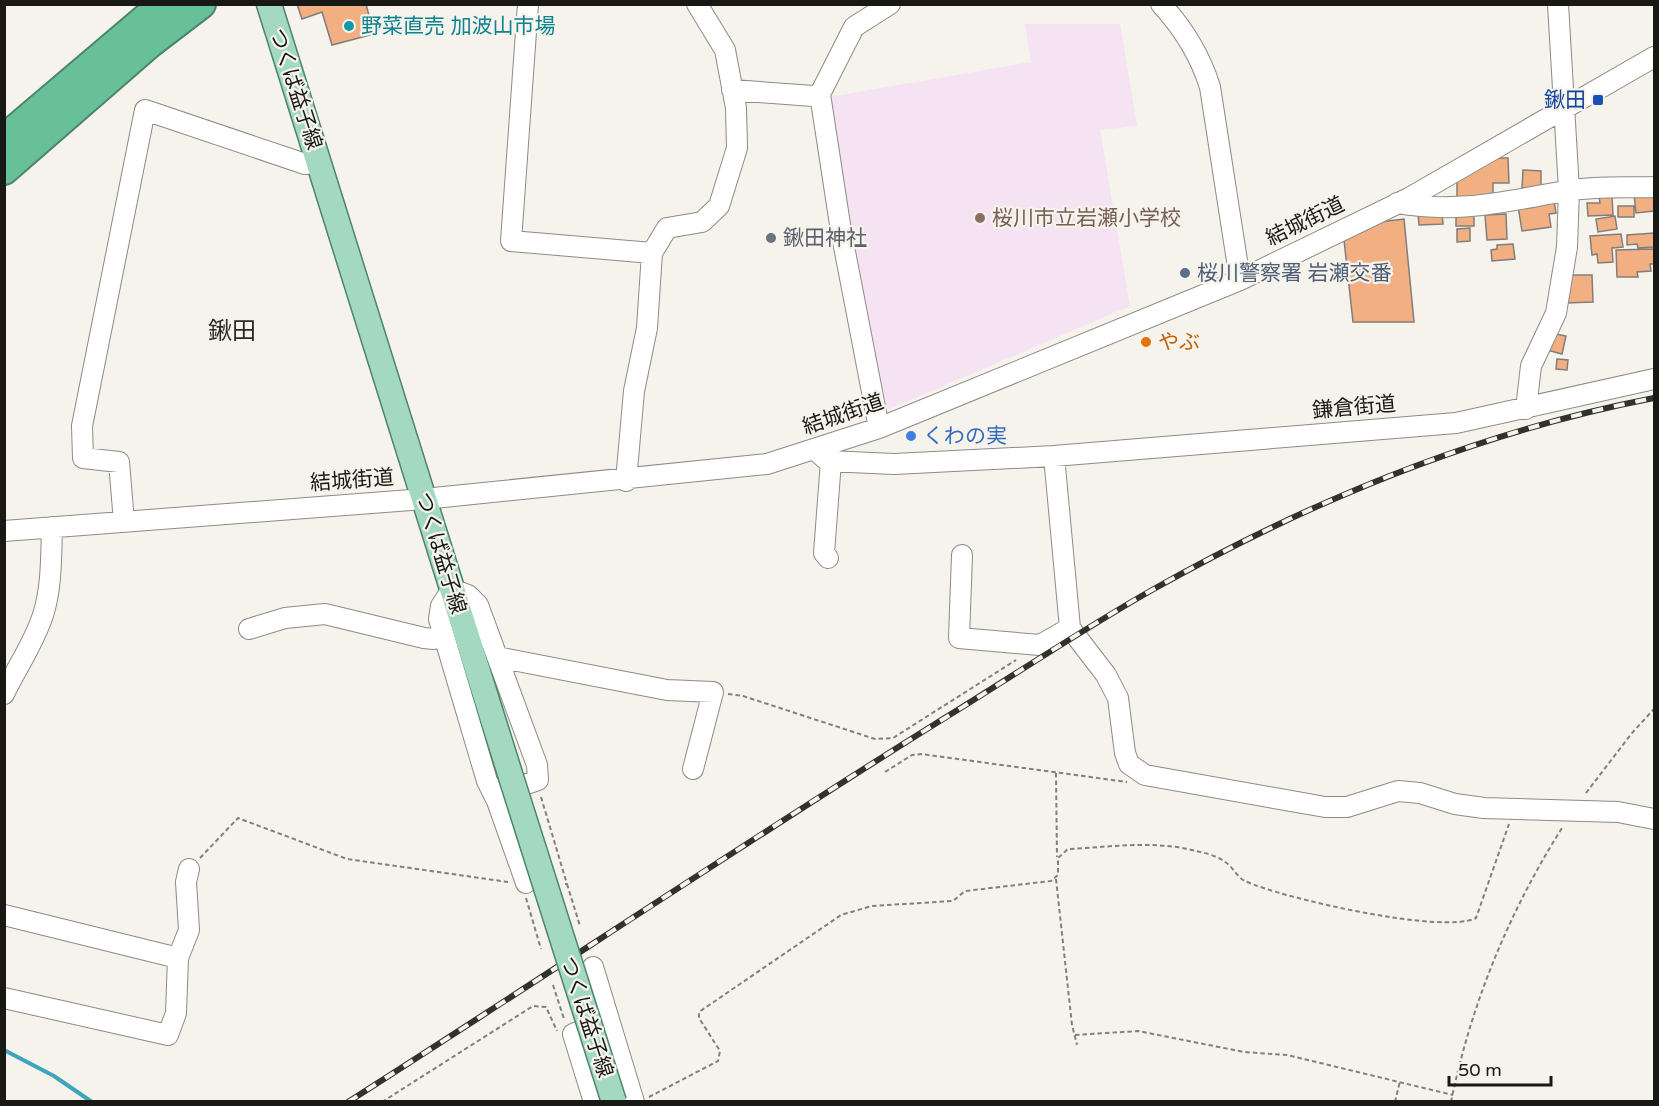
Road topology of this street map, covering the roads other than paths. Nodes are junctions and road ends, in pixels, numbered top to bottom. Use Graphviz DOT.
graph roads {
  1 [pos="163,4"];
  2 [pos="201,4"];
  3 [pos="269,4"];
  4 [pos="528,4"];
  5 [pos="697,4"];
  6 [pos="890,4"];
  7 [pos="1161,4"];
  8 [pos="1558,4"];
  9 [pos="1654,57"];
  10 [pos="732,90"];
  11 [pos="820,94"];
  12 [pos="1563,110"];
  13 [pos="4,139"];
  14 [pos="319,163"];
  15 [pos="4,170"];
  16 [pos="1654,187"];
  17 [pos="1569,190"];
  18 [pos="1397,203"];
  19 [pos="652,253"];
  20 [pos="1240,280"];
  21 [pos="1654,379"];
  22 [pos="1526,409"];
  23 [pos="879,428"];
  24 [pos="823,456"];
  25 [pos="1054,456"];
  26 [pos="626,481"];
  27 [pos="424,499"];
  28 [pos="124,522"];
  29 [pos="52,527"];
  30 [pos="4,531"];
  31 [pos="962,555"];
  32 [pos="828,558"];
  33 [pos="452,589"];
  34 [pos="1070,628"];
  35 [pos="249,629"];
  36 [pos="444,636"];
  37 [pos="497,657"];
  38 [pos="4,694"];
  39 [pos="693,769"];
  40 [pos="494,795"];
  41 [pos="1654,819"];
  42 [pos="189,870"];
  43 [pos="526,883"];
  44 [pos="4,915"];
  45 [pos="178,958"];
  46 [pos="593,967"];
  47 [pos="4,998"];
  48 [pos="609,1020"];
  49 [pos="640,1100"];
  50 [pos="594,1101"];
  51 [pos="614,1101"];
  1 -- 13 [label="highway"];
  2 -- 15 [label="highway"];
  3 -- 14 [label="main road, つくば益子線"];
  4 -- 19 [label="street"];
  5 -- 10 [label="street"];
  6 -- 11 [label="street"];
  7 -- 20 [label="street"];
  8 -- 12 [label="street"];
  9 -- 12 [label="street, 結城街道"];
  10 -- 11 [label="street"];
  10 -- 19 [label="street"];
  11 -- 23 [label="street"];
  12 -- 17 [label="street"];
  12 -- 18 [label="street, 結城街道"];
  14 -- 27 [label="main road, つくば益子線"];
  14 -- 28 [label="street"];
  16 -- 17 [label="street"];
  17 -- 18 [label="street"];
  17 -- 22 [label="street"];
  18 -- 20 [label="street, 結城街道"];
  19 -- 26 [label="street"];
  20 -- 23 [label="street, 結城街道"];
  21 -- 22 [label="street, 鎌倉街道"];
  22 -- 25 [label="street, 鎌倉街道"];
  23 -- 24 [label="street, 結城街道"];
  24 -- 25 [label="street, 鎌倉街道"];
  24 -- 26 [label="street, 結城街道"];
  24 -- 32 [label="street"];
  25 -- 34 [label="street"];
  26 -- 27 [label="street, 結城街道"];
  27 -- 28 [label="street, 結城街道"];
  27 -- 33 [label="main road, つくば益子線"];
  28 -- 29 [label="street, 結城街道"];
  29 -- 30 [label="street, 結城街道"];
  29 -- 38 [label="street"];
  31 -- 34 [label="street"];
  33 -- 36 [label="street"];
  33 -- 37 [label="street"];
  33 -- 51 [label="main road, つくば益子線, bridge"];
  34 -- 41 [label="street"];
  35 -- 36 [label="street"];
  36 -- 40 [label="street"];
  37 -- 39 [label="street"];
  37 -- 40 [label="street"];
  40 -- 43 [label="street"];
  42 -- 45 [label="street"];
  44 -- 45 [label="street"];
  45 -- 47 [label="street"];
  46 -- 48 [label="street"];
  48 -- 49 [label="street"];
  48 -- 50 [label="street"];
}
